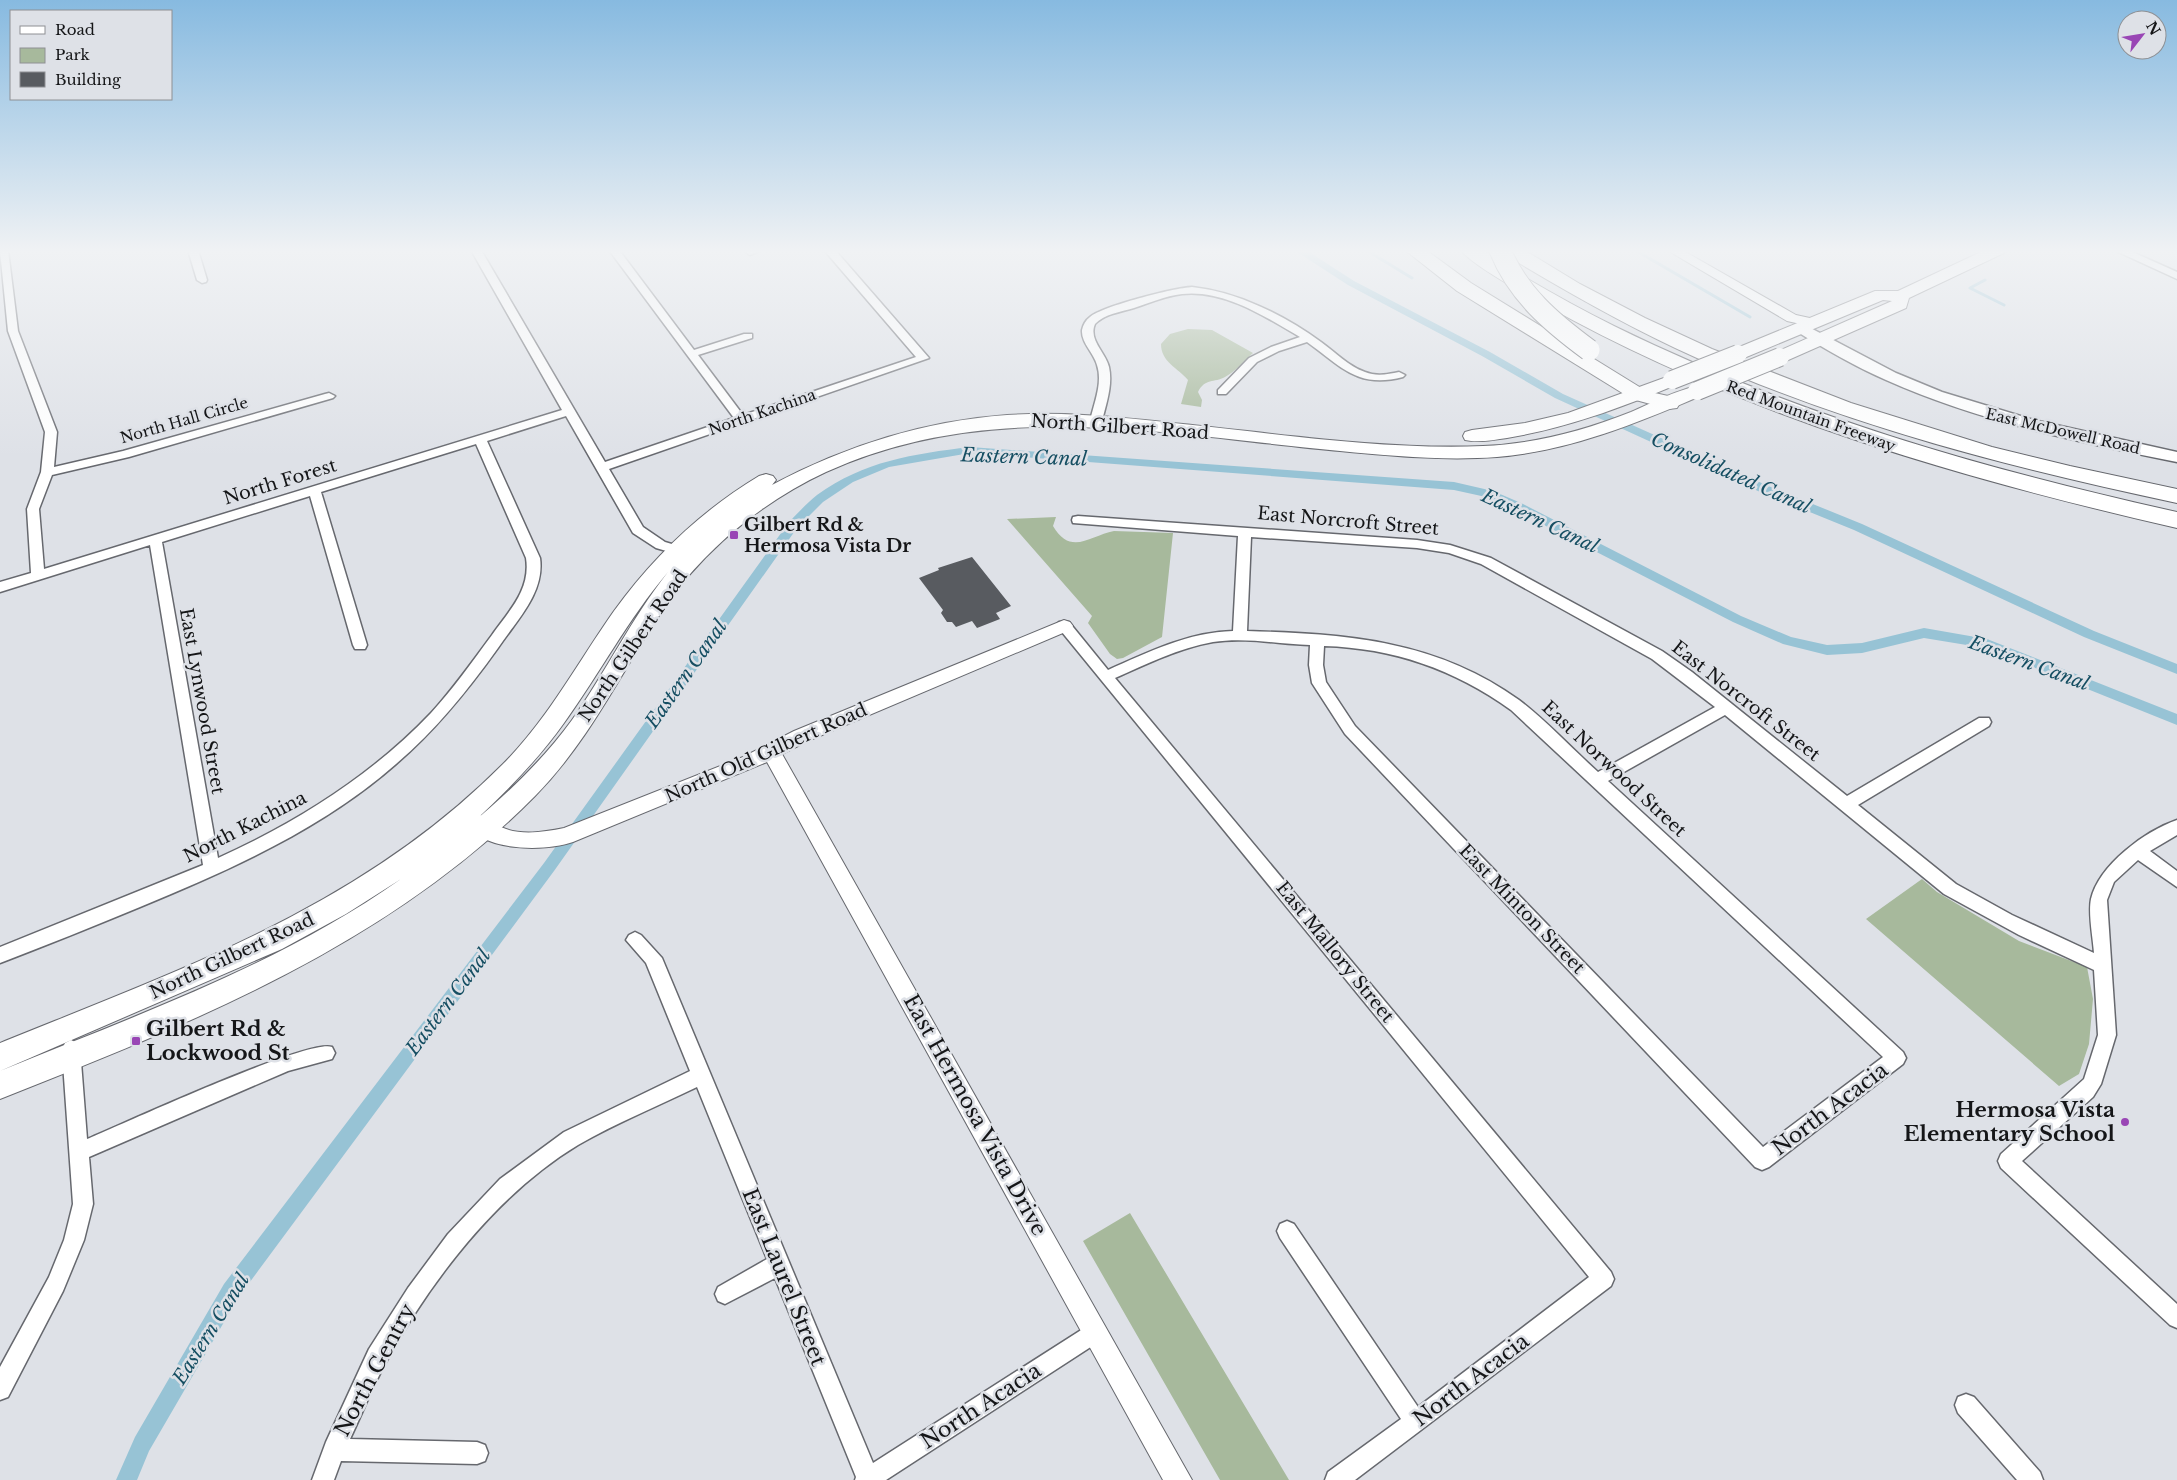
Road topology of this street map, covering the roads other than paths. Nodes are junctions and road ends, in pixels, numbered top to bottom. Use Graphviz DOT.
graph roads {
  1 [pos="12,319"];
  2 [pos="516,319"];
  3 [pos="665,319"];
  4 [pos="889,319"];
  5 [pos="1095,319"];
  6 [pos="1274,319"];
  7 [pos="1515,319"];
  8 [pos="1551,319"];
  9 [pos="1586,319"];
  10 [pos="1633,319"];
  11 [pos="1795,319"];
  12 [pos="1813,319"];
  13 [pos="1867,319"];
  14 [pos="1802,323"];
  15 [pos="748,336"];
  16 [pos="1827,337"];
  17 [pos="1308,338"];
  18 [pos="691,354"];
  19 [pos="1399,376"];
  20 [pos="1222,392"];
  21 [pos="1646,392"];
  22 [pos="329,396"];
  23 [pos="1669,402"];
  24 [pos="570,411"];
  25 [pos="1098,415"];
  26 [pos="740,419"];
  27 [pos="480,439"];
  28 [pos="2177,445"];
  29 [pos="2177,457"];
  30 [pos="602,467"];
  31 [pos="47,472"];
  32 [pos="314,489"];
  33 [pos="2177,496"];
  34 [pos="1078,520"];
  35 [pos="2177,520"];
  36 [pos="1245,531"];
  37 [pos="155,539"];
  38 [pos="685,552"];
  39 [pos="38,575"];
  40 [pos="0,587"];
  41 [pos="1064,626"];
  42 [pos="1240,636"];
  43 [pos="1317,640"];
  44 [pos="360,645"];
  45 [pos="1108,676"];
  46 [pos="1725,708"];
  47 [pos="1984,722"];
  48 [pos="771,751"];
  49 [pos="1597,780"];
  50 [pos="1845,805"];
  51 [pos="475,821"];
  52 [pos="2177,827"];
  53 [pos="2136,851"];
  54 [pos="212,870"];
  55 [pos="2177,880"];
  56 [pos="635,940"];
  57 [pos="0,955"];
  58 [pos="2102,965"];
  59 [pos="71,1041"];
  60 [pos="326,1053"];
  61 [pos="0,1057"];
  62 [pos="1897,1058"];
  63 [pos="701,1075"];
  64 [pos="0,1085"];
  65 [pos="79,1152"];
  66 [pos="1762,1160"];
  67 [pos="1287,1231"];
  68 [pos="778,1264"];
  69 [pos="1604,1279"];
  70 [pos="725,1294"];
  71 [pos="2177,1318"];
  72 [pos="1096,1332"];
  73 [pos="0,1389"];
  74 [pos="1966,1405"];
  75 [pos="1416,1422"];
  76 [pos="334,1450"];
  77 [pos="478,1453"];
  78 [pos="867,1479"];
  79 [pos="323,1480"];
  80 [pos="1178,1480"];
  81 [pos="1336,1480"];
  82 [pos="2032,1480"];
  1 -- 31 [label="street"];
  2 -- 24 [label="street"];
  3 -- 18 [label="street"];
  4 -- 26 [label="street, North Kachina"];
  5 -- 25 [label="street"];
  6 -- 17 [label="street"];
  7 -- 21 [label="highway"];
  8 -- 21 [label="highway, bridge"];
  9 -- 35 [label="highway, Red Mountain Freeway"];
  10 -- 33 [label="highway, Red Mountain Freeway"];
  11 -- 14 [label="street, East McDowell Road"];
  12 -- 14 [label="main road, North Gilbert Road"];
  13 -- 16 [label="main road, North Gilbert Road"];
  14 -- 16 [label="main road, East McDowell Road"];
  14 -- 21 [label="main road, North Gilbert Road, bridge"];
  15 -- 18 [label="street"];
  16 -- 23 [label="main road, North Gilbert Road, bridge"];
  16 -- 28 [label="main road, East McDowell Road"];
  16 -- 29 [label="main road, East McDowell Road"];
  17 -- 19 [label="street"];
  17 -- 20 [label="street"];
  18 -- 26 [label="street"];
  21 -- 23 [label="highway"];
  21 -- 25 [label="main road, North Gilbert Road"];
  22 -- 31 [label="street, North Hall Circle"];
  23 -- 25 [label="main road, North Gilbert Road"];
  24 -- 27 [label="street, North Forest"];
  24 -- 30 [label="street"];
  25 -- 38 [label="main road, North Gilbert Road"];
  26 -- 30 [label="street, North Kachina"];
  27 -- 32 [label="street, North Forest"];
  27 -- 54 [label="street, North Kachina"];
  30 -- 38 [label="street"];
  31 -- 39 [label="street"];
  32 -- 37 [label="street, North Forest"];
  32 -- 44 [label="street"];
  34 -- 36 [label="street, East Norcroft Street"];
  36 -- 42 [label="street"];
  36 -- 46 [label="street, East Norcroft Street"];
  37 -- 39 [label="street, North Forest"];
  37 -- 54 [label="street, East Lynwood Street"];
  38 -- 51 [label="main road, North Gilbert Road"];
  39 -- 40 [label="street, North Forest"];
  41 -- 45 [label="street, East Mallory Street"];
  41 -- 48 [label="street, North Old Gilbert Road"];
  42 -- 43 [label="street, East Norwood Street"];
  42 -- 45 [label="street, East Norwood Street"];
  43 -- 49 [label="street, East Norwood Street"];
  43 -- 66 [label="street, East Minton Street"];
  45 -- 69 [label="street, East Mallory Street"];
  46 -- 49 [label="street"];
  46 -- 50 [label="street, East Norcroft Street"];
  47 -- 50 [label="street"];
  48 -- 51 [label="street, North Old Gilbert Road"];
  48 -- 72 [label="street, East Hermosa Vista Drive"];
  49 -- 62 [label="street, East Norwood Street"];
  50 -- 58 [label="street, East Norcroft Street"];
  51 -- 59 [label="main road, North Gilbert Road"];
  52 -- 53 [label="street"];
  53 -- 55 [label="street"];
  53 -- 58 [label="street"];
  54 -- 57 [label="street, North Kachina"];
  56 -- 63 [label="street, East Laurel Street"];
  58 -- 71 [label="street"];
  59 -- 61 [label="main road, North Gilbert Road"];
  59 -- 64 [label="main road, North Gilbert Road"];
  59 -- 65 [label="street"];
  60 -- 65 [label="street"];
  62 -- 66 [label="street, North Acacia"];
  63 -- 68 [label="street, East Laurel Street"];
  63 -- 76 [label="street, North Gentry"];
  65 -- 73 [label="street"];
  67 -- 75 [label="street"];
  68 -- 70 [label="street"];
  68 -- 78 [label="street, East Laurel Street"];
  69 -- 75 [label="street, North Acacia"];
  72 -- 78 [label="street, North Acacia"];
  72 -- 80 [label="street, East Hermosa Vista Drive"];
  74 -- 82 [label="street"];
  75 -- 81 [label="street, North Acacia"];
  76 -- 77 [label="street"];
  76 -- 79 [label="street, North Gentry"];
}
